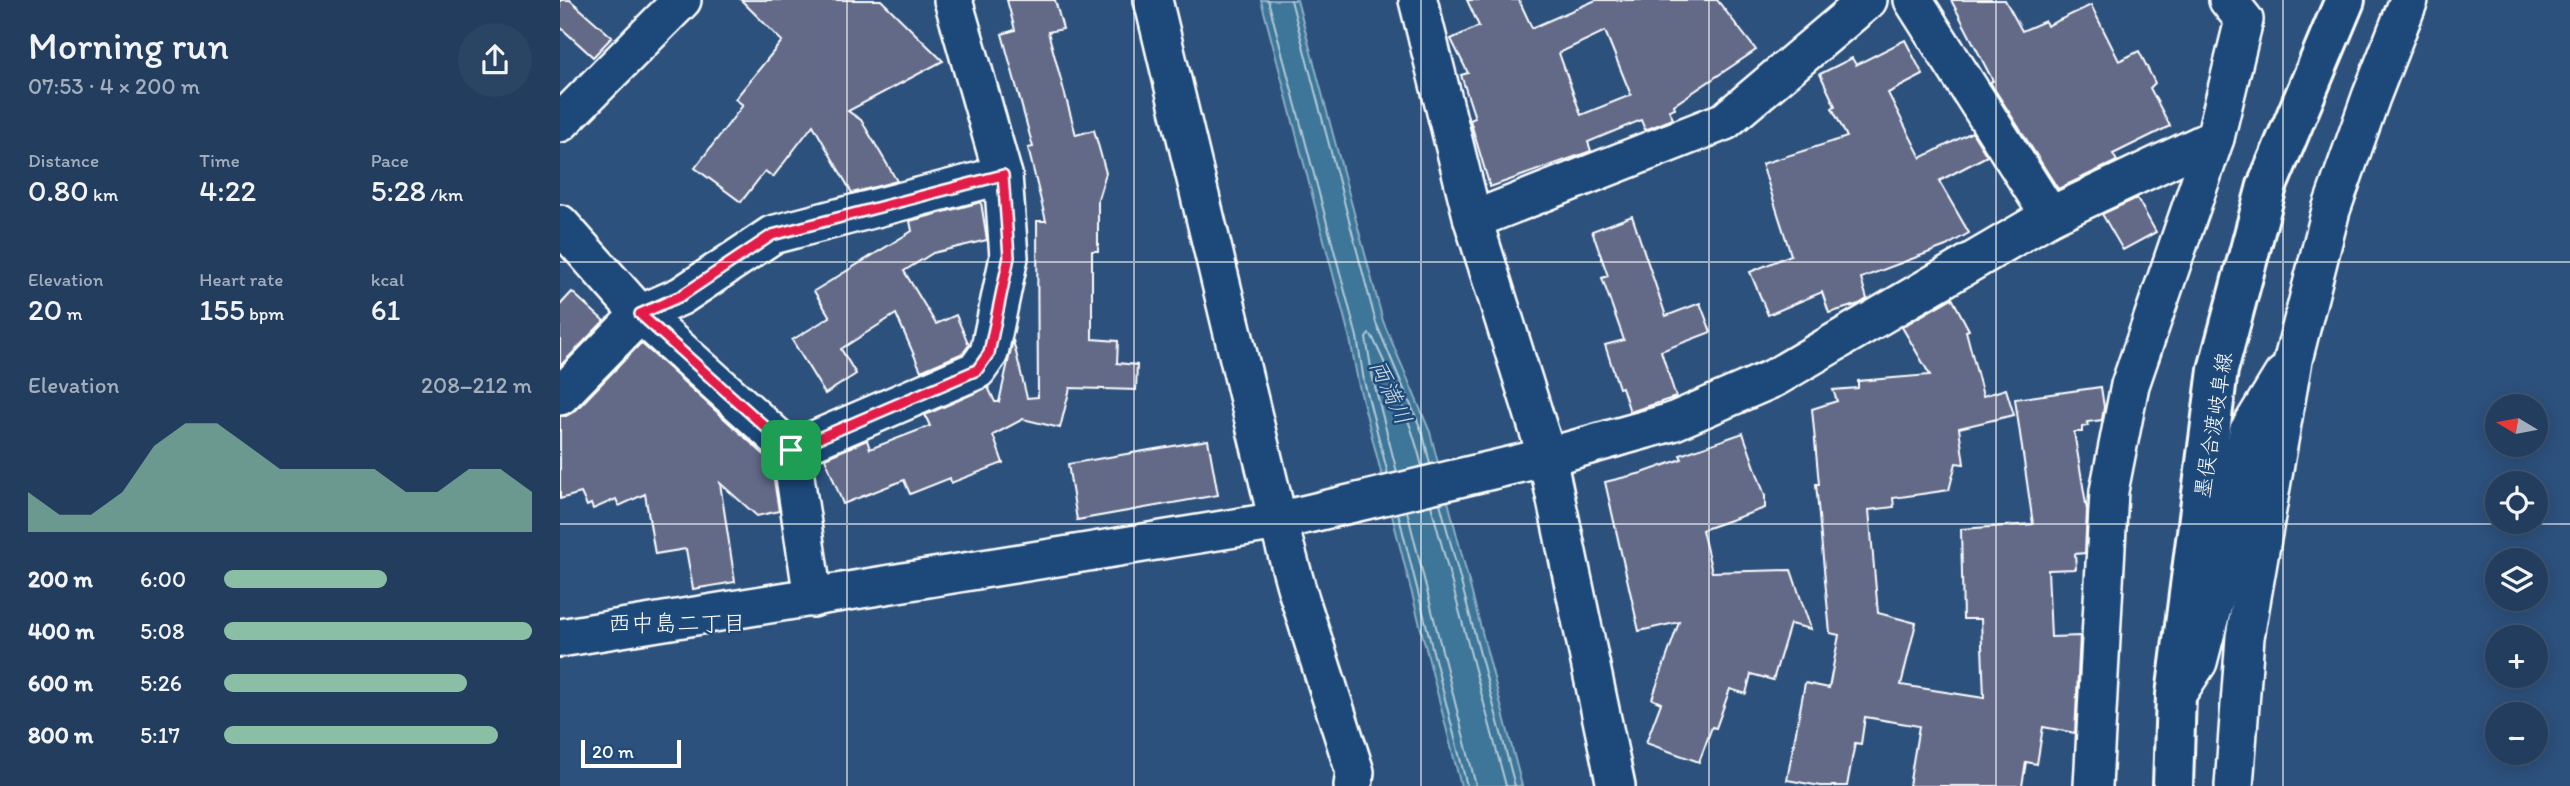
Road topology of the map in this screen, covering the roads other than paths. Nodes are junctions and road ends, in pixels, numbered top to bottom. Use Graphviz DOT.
graph roads {
  1 [pos="682,0"];
  2 [pos="953,0"];
  3 [pos="1153,0"];
  4 [pos="1418,0"];
  5 [pos="1868,0"];
  6 [pos="1913,0"];
  7 [pos="2228,0"];
  8 [pos="2321,0"];
  9 [pos="2345,0"];
  10 [pos="2409,0"];
  11 [pos="2327,40"];
  12 [pos="560,123"];
  13 [pos="2215,138"];
  14 [pos="1003,175"];
  15 [pos="2050,216"];
  16 [pos="1473,220"];
  17 [pos="560,224"];
  18 [pos="640,314"];
  19 [pos="2293,360"];
  20 [pos="560,396"];
  21 [pos="791,450"];
  22 [pos="1537,460"];
  23 [pos="1288,519"];
  24 [pos="813,598"];
  25 [pos="560,638"];
  26 [pos="2176,695"];
  27 [pos="1353,786"];
  28 [pos="1616,786"];
  29 [pos="2093,786"];
  30 [pos="2174,786"];
  31 [pos="2234,786"];
  1 -- 12 [label="street"];
  2 -- 14 [label="street"];
  3 -- 23 [label="street"];
  4 -- 16 [label="street"];
  5 -- 16 [label="street"];
  6 -- 15 [label="street"];
  7 -- 13 [label="street"];
  8 -- 11 [label="street"];
  9 -- 11 [label="main road, 墨俣合渡岐阜線"];
  10 -- 19 [label="street"];
  11 -- 26 [label="main road, 墨俣合渡岐阜線"];
  13 -- 15 [label="street"];
  13 -- 29 [label="street"];
  14 -- 18 [label="street"];
  14 -- 21 [label="street"];
  15 -- 22 [label="street"];
  16 -- 22 [label="street"];
  17 -- 18 [label="street"];
  18 -- 20 [label="street"];
  18 -- 21 [label="street"];
  19 -- 26 [label="street"];
  19 -- 31 [label="street"];
  21 -- 24 [label="street"];
  22 -- 23 [label="street"];
  22 -- 28 [label="street"];
  23 -- 24 [label="street"];
  23 -- 27 [label="street"];
  24 -- 25 [label="street"];
  26 -- 30 [label="main road, 墨俣合渡岐阜線"];
}
